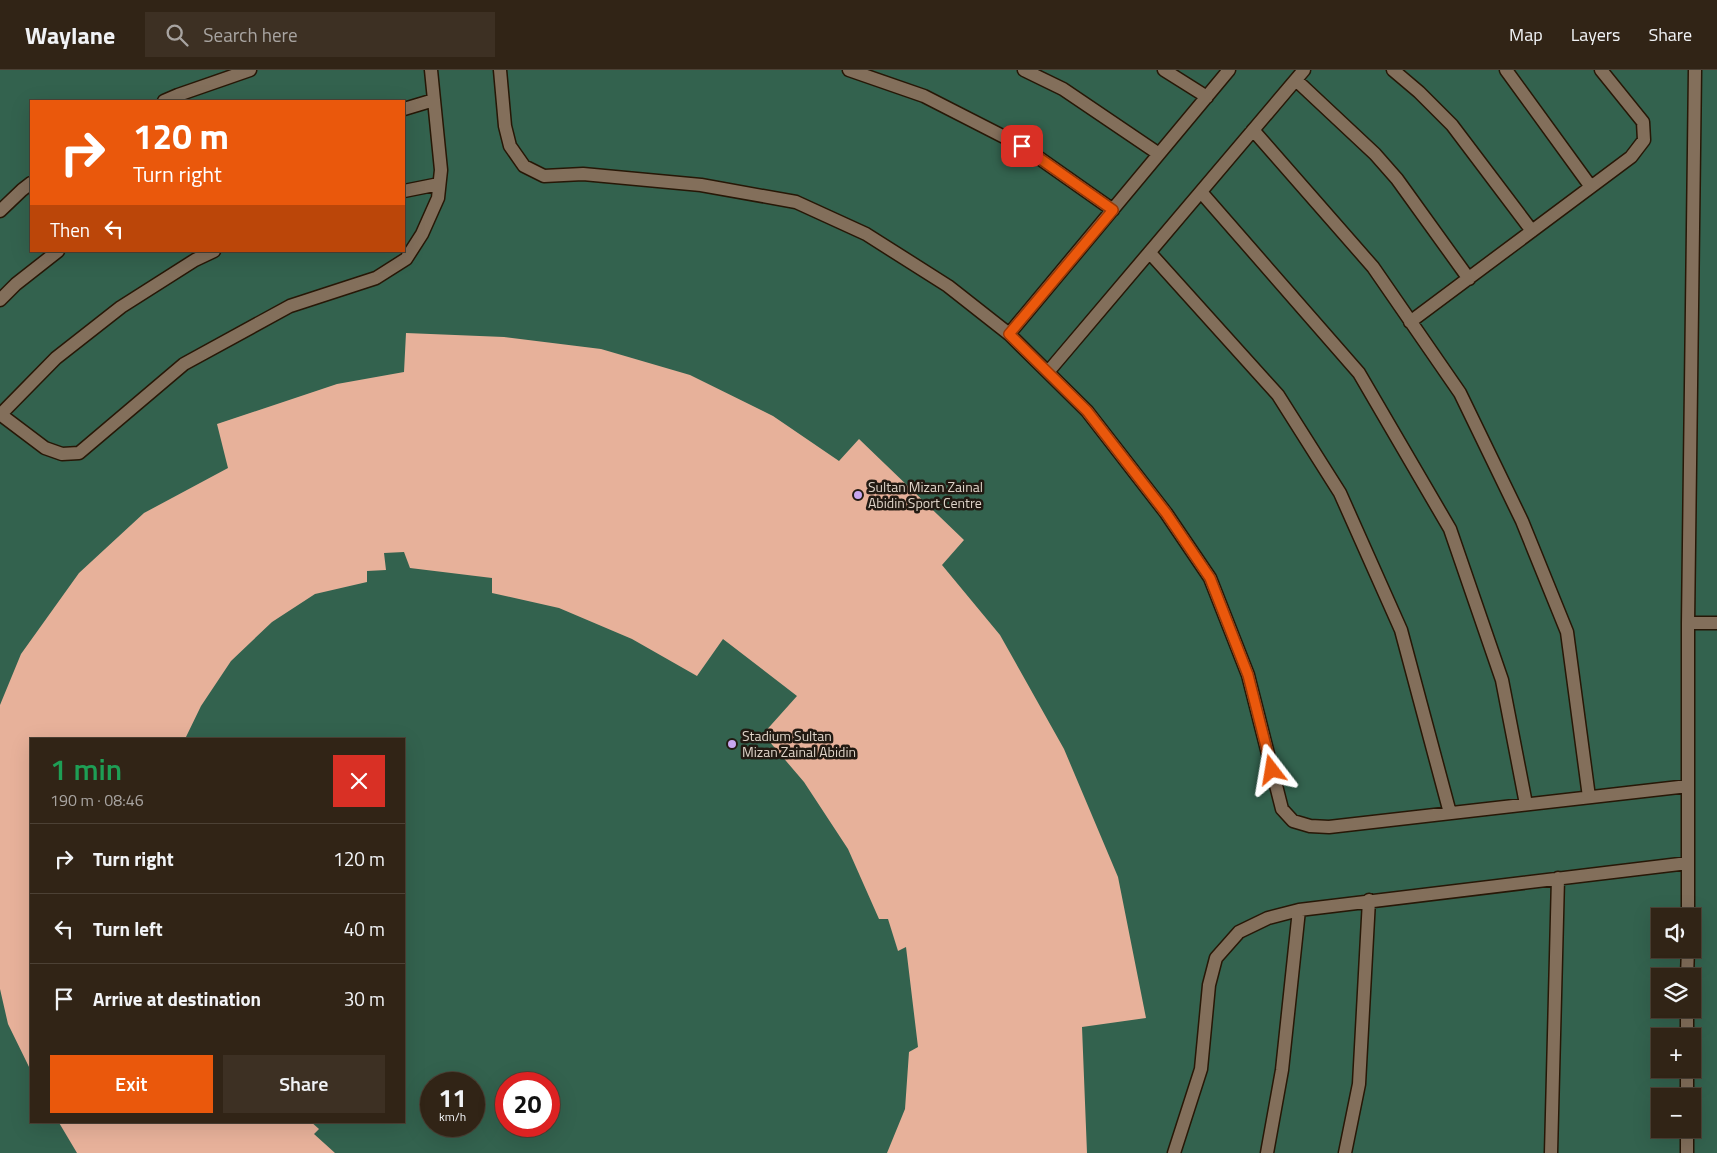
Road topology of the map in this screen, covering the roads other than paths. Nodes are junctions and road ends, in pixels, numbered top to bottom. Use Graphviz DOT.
graph roads {
  1 [pos="250,70"];
  2 [pos="431,70"];
  3 [pos="500,70"];
  4 [pos="850,70"];
  5 [pos="1024,70"];
  6 [pos="1164,70"];
  7 [pos="1229,70"];
  8 [pos="1393,70"];
  9 [pos="1506,70"];
  10 [pos="1601,70"];
  11 [pos="1695,70"];
  12 [pos="1300,75"];
  13 [pos="1206,97"];
  14 [pos="166,100"];
  15 [pos="434,100"];
  16 [pos="405,108"];
  17 [pos="1253,130"];
  18 [pos="1159,154"];
  19 [pos="30,184"];
  20 [pos="439,184"];
  21 [pos="1591,187"];
  22 [pos="405,191"];
  23 [pos="1201,192"];
  24 [pos="1113,210"];
  25 [pos="0,211"];
  26 [pos="1532,231"];
  27 [pos="57,252"];
  28 [pos="212,252"];
  29 [pos="1150,252"];
  30 [pos="1469,279"];
  31 [pos="0,300"];
  32 [pos="1410,322"];
  33 [pos="1009,334"];
  34 [pos="1048,372"];
  35 [pos="0,414"];
  36 [pos="1688,623"];
  37 [pos="1717,623"];
  38 [pos="1688,786"];
  39 [pos="1589,797"];
  40 [pos="1526,804"];
  41 [pos="1450,813"];
  42 [pos="1688,863"];
  43 [pos="1558,878"];
  44 [pos="1369,900"];
  45 [pos="1688,908"];
  46 [pos="1299,910"];
  47 [pos="1687,1138"];
  48 [pos="1174,1153"];
  49 [pos="1266,1153"];
  50 [pos="1345,1153"];
  51 [pos="1551,1153"];
  52 [pos="1687,1153"];
  1 -- 14 [label="lane"];
  2 -- 15 [label="lane"];
  3 -- 33 [label="lane"];
  4 -- 24 [label="lane"];
  5 -- 18 [label="lane"];
  6 -- 13 [label="lane"];
  7 -- 13 [label="lane"];
  8 -- 26 [label="lane"];
  9 -- 21 [label="lane"];
  10 -- 21 [label="lane"];
  11 -- 36 [label="lane"];
  12 -- 17 [label="lane"];
  12 -- 30 [label="lane"];
  13 -- 18 [label="lane"];
  15 -- 16 [label="lane"];
  15 -- 20 [label="lane"];
  17 -- 23 [label="lane"];
  17 -- 32 [label="lane"];
  18 -- 24 [label="lane"];
  19 -- 25 [label="lane"];
  20 -- 22 [label="lane"];
  20 -- 35 [label="lane"];
  21 -- 26 [label="lane"];
  23 -- 29 [label="lane"];
  23 -- 40 [label="lane"];
  24 -- 33 [label="lane"];
  26 -- 30 [label="lane"];
  27 -- 31 [label="lane"];
  28 -- 35 [label="lane"];
  29 -- 34 [label="lane"];
  29 -- 41 [label="lane"];
  30 -- 32 [label="lane"];
  32 -- 39 [label="lane"];
  33 -- 34 [label="lane"];
  34 -- 41 [label="lane"];
  36 -- 37 [label="lane"];
  36 -- 38 [label="lane"];
  38 -- 39 [label="lane"];
  38 -- 42 [label="lane"];
  39 -- 40 [label="lane"];
  40 -- 41 [label="lane"];
  42 -- 43 [label="lane"];
  42 -- 45 [label="lane"];
  43 -- 44 [label="lane"];
  43 -- 51 [label="lane"];
  44 -- 46 [label="lane"];
  44 -- 50 [label="lane"];
  46 -- 48 [label="lane"];
  46 -- 49 [label="lane"];
  47 -- 52 [label="lane"];
}
